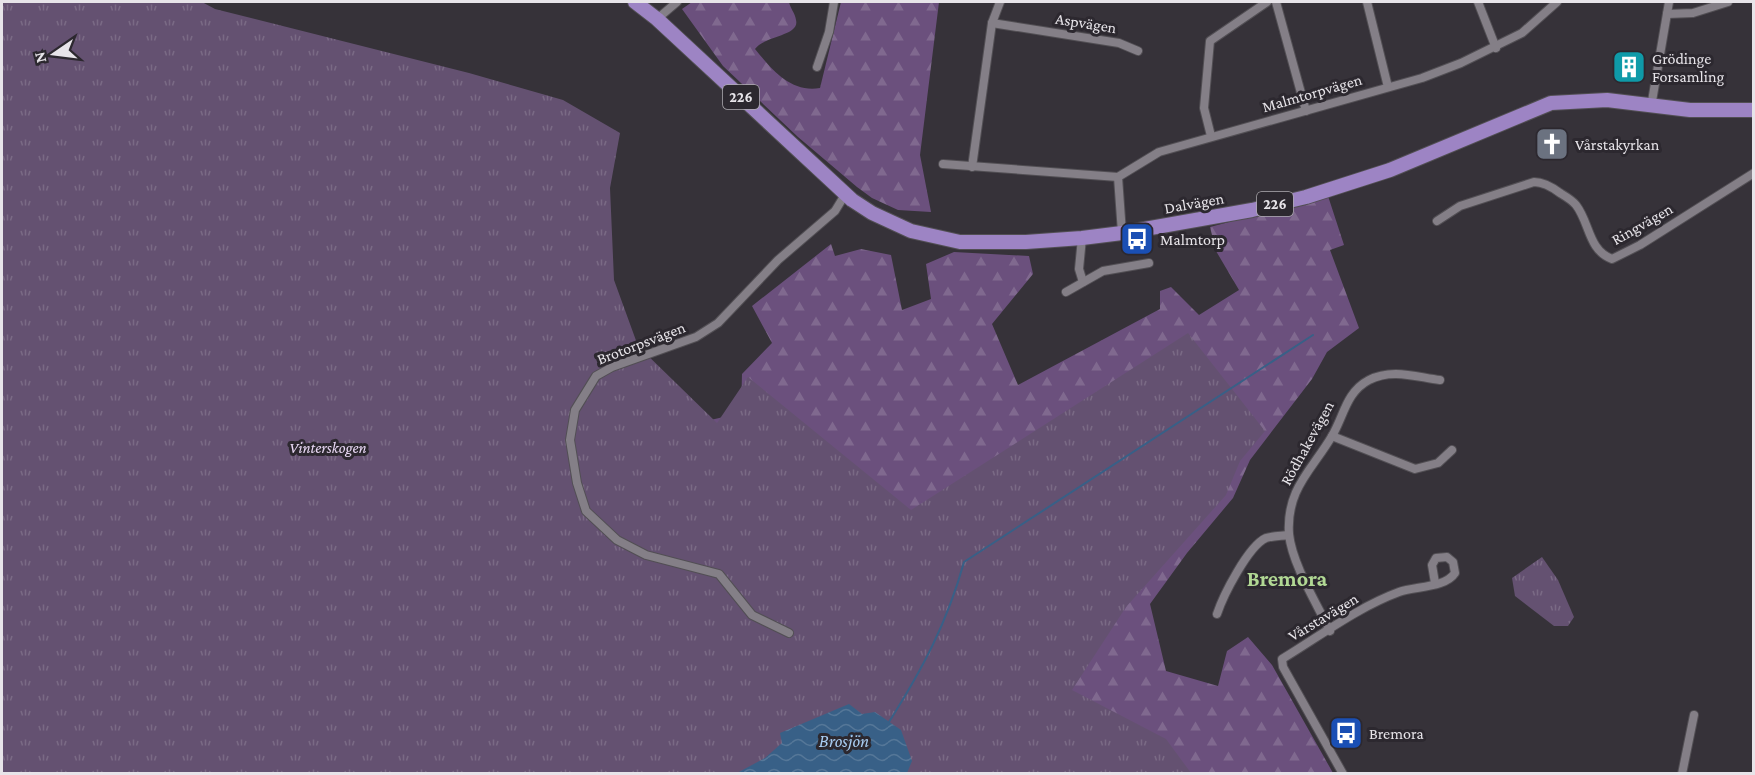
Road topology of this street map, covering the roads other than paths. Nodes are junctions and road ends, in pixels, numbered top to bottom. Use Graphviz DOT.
graph roads {
  1 [pos="635,2"];
  2 [pos="677,2"];
  3 [pos="834,2"];
  4 [pos="1000,2"];
  5 [pos="1267,2"];
  6 [pos="1276,2"];
  7 [pos="1367,2"];
  8 [pos="1478,2"];
  9 [pos="1557,2"];
  10 [pos="1669,2"];
  11 [pos="1728,2"];
  12 [pos="1667,14"];
  13 [pos="657,19"];
  14 [pos="992,23"];
  15 [pos="1496,48"];
  16 [pos="1138,51"];
  17 [pos="817,67"];
  18 [pos="1388,87"];
  19 [pos="1652,107"];
  20 [pos="1754,110"];
  21 [pos="1306,111"];
  22 [pos="1211,136"];
  23 [pos="943,164"];
  24 [pos="972,167"];
  25 [pos="1754,173"];
  26 [pos="1118,177"];
  27 [pos="846,194"];
  28 [pos="1437,221"];
  29 [pos="1122,233"];
  30 [pos="1082,238"];
  31 [pos="1149,263"];
  32 [pos="1083,282"];
  33 [pos="1066,292"];
  34 [pos="1440,380"];
  35 [pos="1332,436"];
  36 [pos="1452,450"];
  37 [pos="1289,535"];
  38 [pos="1435,583"];
  39 [pos="1217,614"];
  40 [pos="1330,631"];
  41 [pos="789,633"];
  42 [pos="1694,715"];
  43 [pos="1343,774"];
  44 [pos="1682,774"];
  1 -- 13 [label="main road, Dalvägen / 226"];
  2 -- 13 [label="street"];
  3 -- 17 [label="street"];
  4 -- 14 [label="street"];
  5 -- 22 [label="street"];
  6 -- 21 [label="street"];
  7 -- 18 [label="street"];
  8 -- 15 [label="street"];
  9 -- 15 [label="street, Malmtorpvägen"];
  10 -- 12 [label="street"];
  11 -- 12 [label="street"];
  12 -- 19 [label="street"];
  13 -- 27 [label="main road, Dalvägen / 226"];
  14 -- 16 [label="street, Aspvägen"];
  14 -- 24 [label="street"];
  15 -- 18 [label="street, Malmtorpvägen"];
  18 -- 21 [label="street, Malmtorpvägen"];
  19 -- 20 [label="main road, Dalvägen / 226"];
  19 -- 29 [label="main road, Dalvägen / 226"];
  21 -- 22 [label="street, Malmtorpvägen"];
  22 -- 26 [label="street, Malmtorpvägen"];
  23 -- 24 [label="street"];
  24 -- 26 [label="street"];
  25 -- 28 [label="street, Ringvägen"];
  26 -- 29 [label="street"];
  27 -- 30 [label="main road, Dalvägen / 226"];
  27 -- 41 [label="street, Brotorpsvägen"];
  29 -- 30 [label="main road, Dalvägen / 226"];
  30 -- 32 [label="street"];
  31 -- 32 [label="street"];
  32 -- 33 [label="street"];
  34 -- 35 [label="street, Rödhakevägen"];
  35 -- 36 [label="street"];
  35 -- 37 [label="street, Rödhakevägen"];
  37 -- 39 [label="street"];
  37 -- 40 [label="street, Rödhakevägen"];
  38 -- 40 [label="street, Vårstavägen"];
  40 -- 43 [label="street, Vårstavägen"];
  42 -- 44 [label="street"];
}
